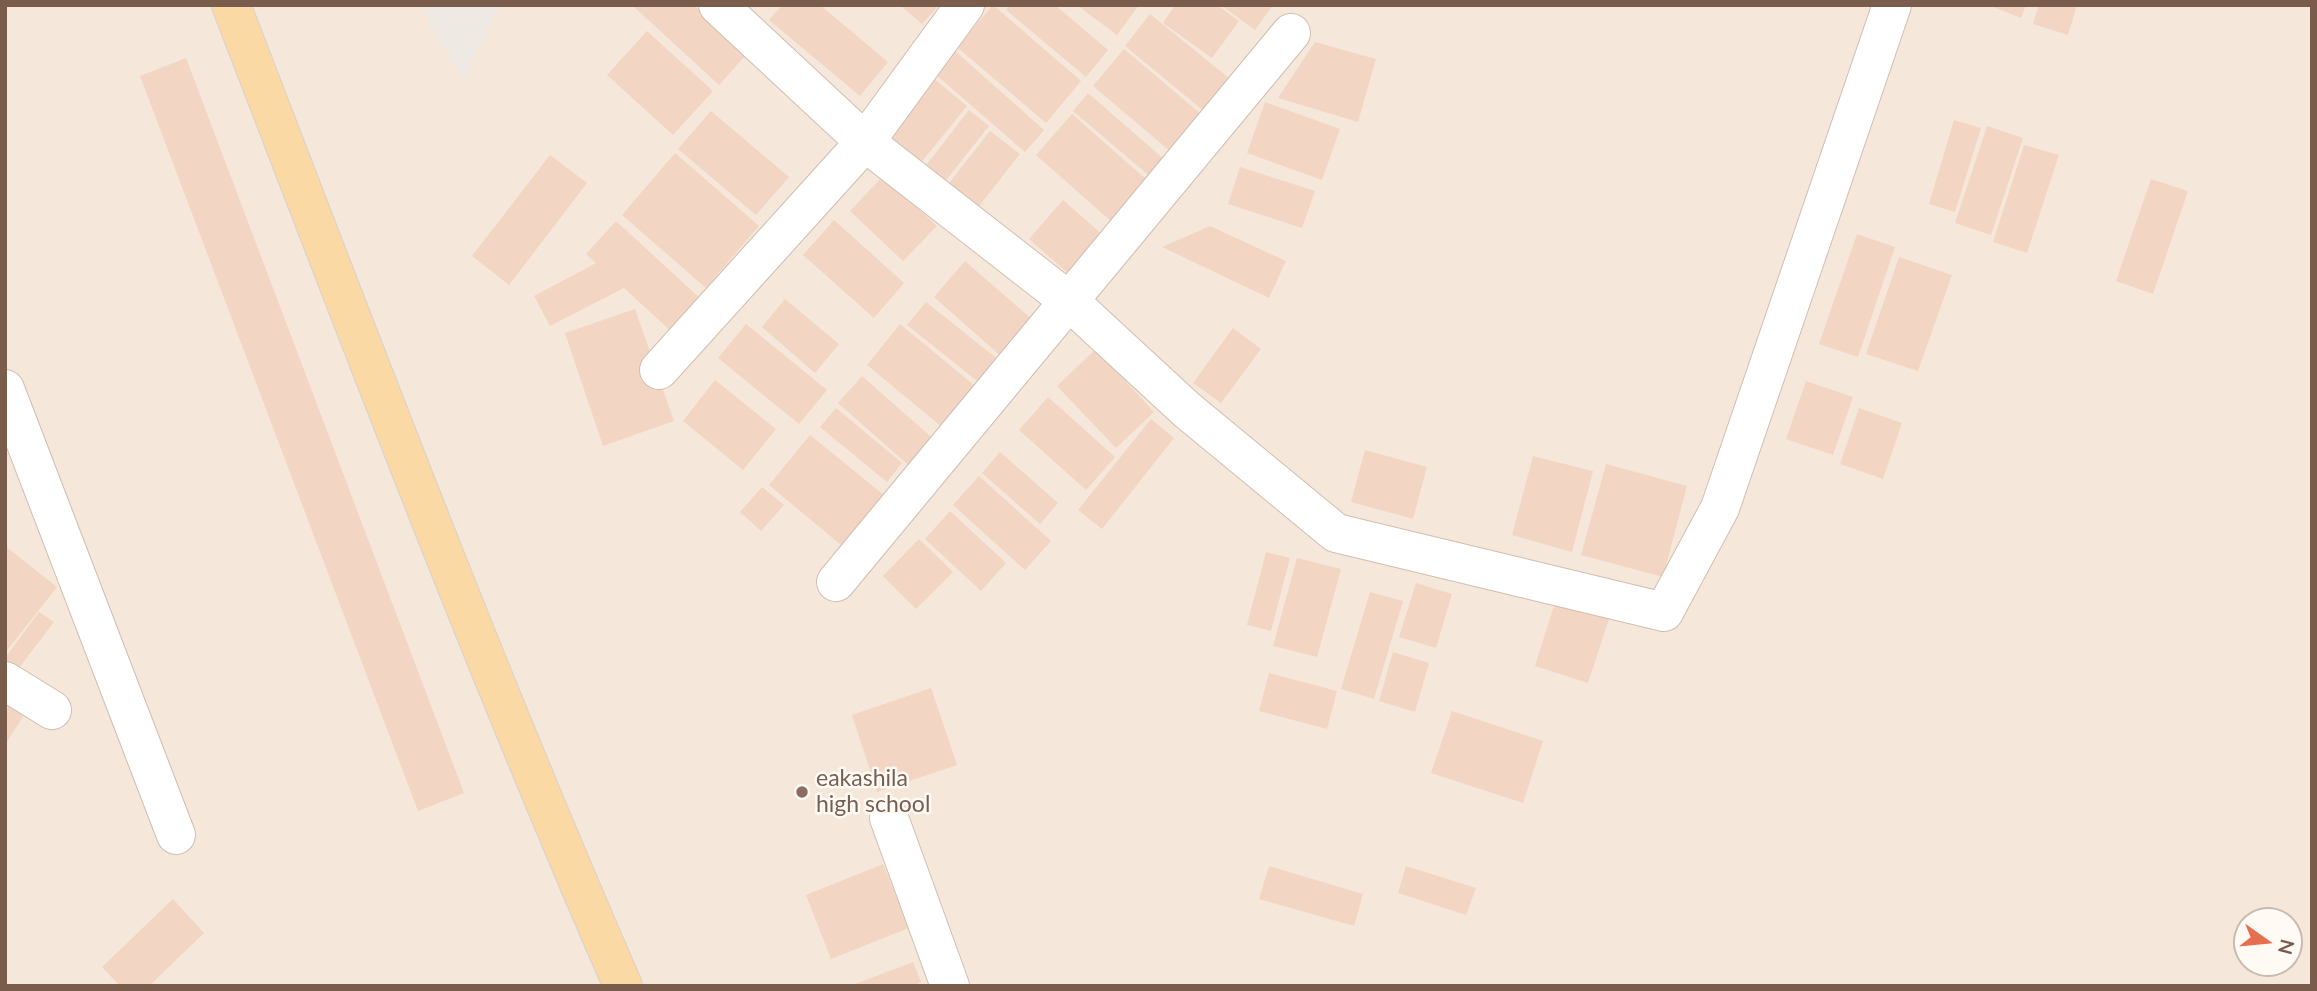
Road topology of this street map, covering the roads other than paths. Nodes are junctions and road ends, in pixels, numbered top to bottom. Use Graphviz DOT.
graph roads {
  1 [pos="231,5"];
  2 [pos="718,5"];
  3 [pos="965,5"];
  4 [pos="1892,5"];
  5 [pos="1291,33"];
  6 [pos="865,142"];
  7 [pos="1069,301"];
  8 [pos="659,370"];
  9 [pos="5,389"];
  10 [pos="836,582"];
  11 [pos="5,681"];
  12 [pos="52,710"];
  13 [pos="890,818"];
  14 [pos="176,835"];
  15 [pos="623,986"];
  16 [pos="950,986"];
  1 -- 15 [label="main road"];
  2 -- 6 [label="street"];
  3 -- 6 [label="street"];
  4 -- 7 [label="street"];
  5 -- 7 [label="street"];
  6 -- 7 [label="street"];
  6 -- 8 [label="street"];
  7 -- 10 [label="street"];
  9 -- 14 [label="street"];
  11 -- 12 [label="street"];
  13 -- 16 [label="street"];
}
